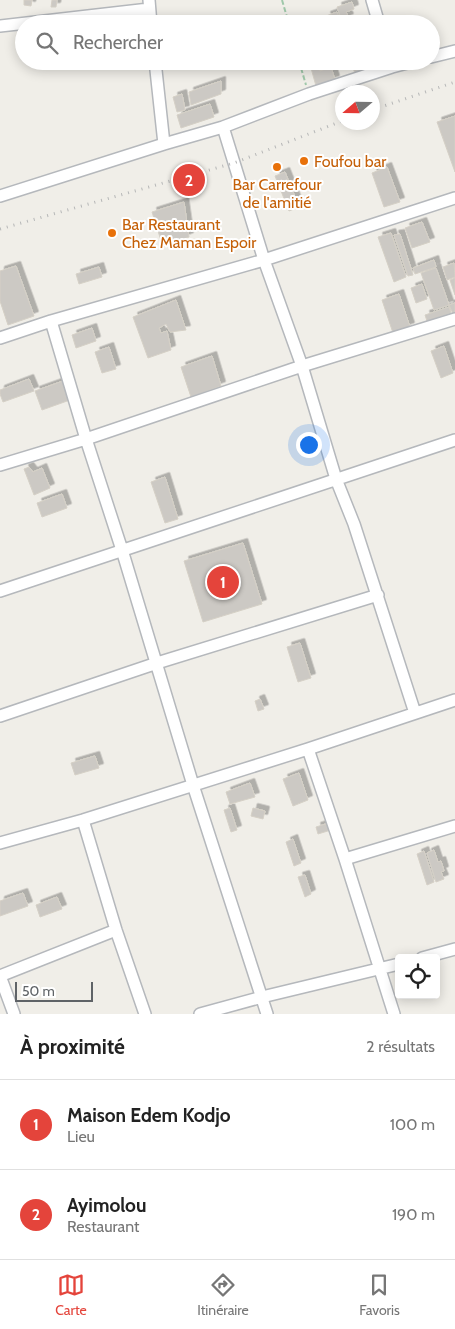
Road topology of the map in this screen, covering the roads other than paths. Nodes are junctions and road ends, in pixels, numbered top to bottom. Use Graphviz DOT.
graph roads {
  1 [pos="372,0"];
  2 [pos="149,4"];
  3 [pos="74,15"];
  4 [pos="376,15"];
  5 [pos="15,24"];
  6 [pos="0,26"];
  7 [pos="455,51"];
  8 [pos="440,55"];
  9 [pos="156,70"];
  10 [pos="375,70"];
  11 [pos="223,126"];
  12 [pos="164,144"];
  13 [pos="0,196"];
  14 [pos="455,198"];
  15 [pos="264,260"];
  16 [pos="455,319"];
  17 [pos="51,321"];
  18 [pos="0,338"];
  19 [pos="302,366"];
  20 [pos="86,439"];
  21 [pos="455,440"];
  22 [pos="0,465"];
  23 [pos="336,478"];
  24 [pos="122,550"];
  25 [pos="0,590"];
  26 [pos="378,595"];
  27 [pos="157,663"];
  28 [pos="455,700"];
  29 [pos="415,713"];
  30 [pos="0,716"];
  31 [pos="308,749"];
  32 [pos="193,785"];
  33 [pos="84,820"];
  34 [pos="455,826"];
  35 [pos="0,843"];
  36 [pos="345,859"];
  37 [pos="116,930"];
  38 [pos="455,949"];
  39 [pos="437,954"];
  40 [pos="395,965"];
  41 [pos="380,968"];
  42 [pos="0,976"];
  43 [pos="262,996"];
  44 [pos="14,1014"];
  45 [pos="145,1014"];
  46 [pos="200,1014"];
  47 [pos="267,1014"];
  48 [pos="394,1014"];
  1 -- 4 [label="street"];
  2 -- 3 [label="street"];
  5 -- 6 [label="street"];
  7 -- 8 [label="street"];
  9 -- 12 [label="street"];
  10 -- 11 [label="street"];
  11 -- 12 [label="street"];
  11 -- 15 [label="street"];
  12 -- 13 [label="street"];
  14 -- 15 [label="street"];
  15 -- 17 [label="street"];
  15 -- 19 [label="street"];
  16 -- 19 [label="street"];
  17 -- 18 [label="street"];
  17 -- 20 [label="street"];
  19 -- 20 [label="street"];
  19 -- 23 [label="street"];
  20 -- 22 [label="street"];
  20 -- 24 [label="street"];
  21 -- 23 [label="street"];
  23 -- 24 [label="street"];
  23 -- 26 [label="street"];
  24 -- 25 [label="street"];
  24 -- 27 [label="street"];
  26 -- 27 [label="street"];
  26 -- 29 [label="street"];
  27 -- 30 [label="street"];
  27 -- 32 [label="street"];
  28 -- 29 [label="street"];
  29 -- 31 [label="street"];
  31 -- 32 [label="street"];
  31 -- 36 [label="street"];
  32 -- 33 [label="street"];
  32 -- 43 [label="street"];
  33 -- 35 [label="street"];
  33 -- 37 [label="street"];
  34 -- 36 [label="street"];
  36 -- 41 [label="street"];
  37 -- 42 [label="street"];
  37 -- 45 [label="street"];
  38 -- 39 [label="street"];
  40 -- 41 [label="street"];
  41 -- 43 [label="street"];
  41 -- 48 [label="street"];
  42 -- 44 [label="street"];
  43 -- 46 [label="street"];
  43 -- 47 [label="street"];
}
